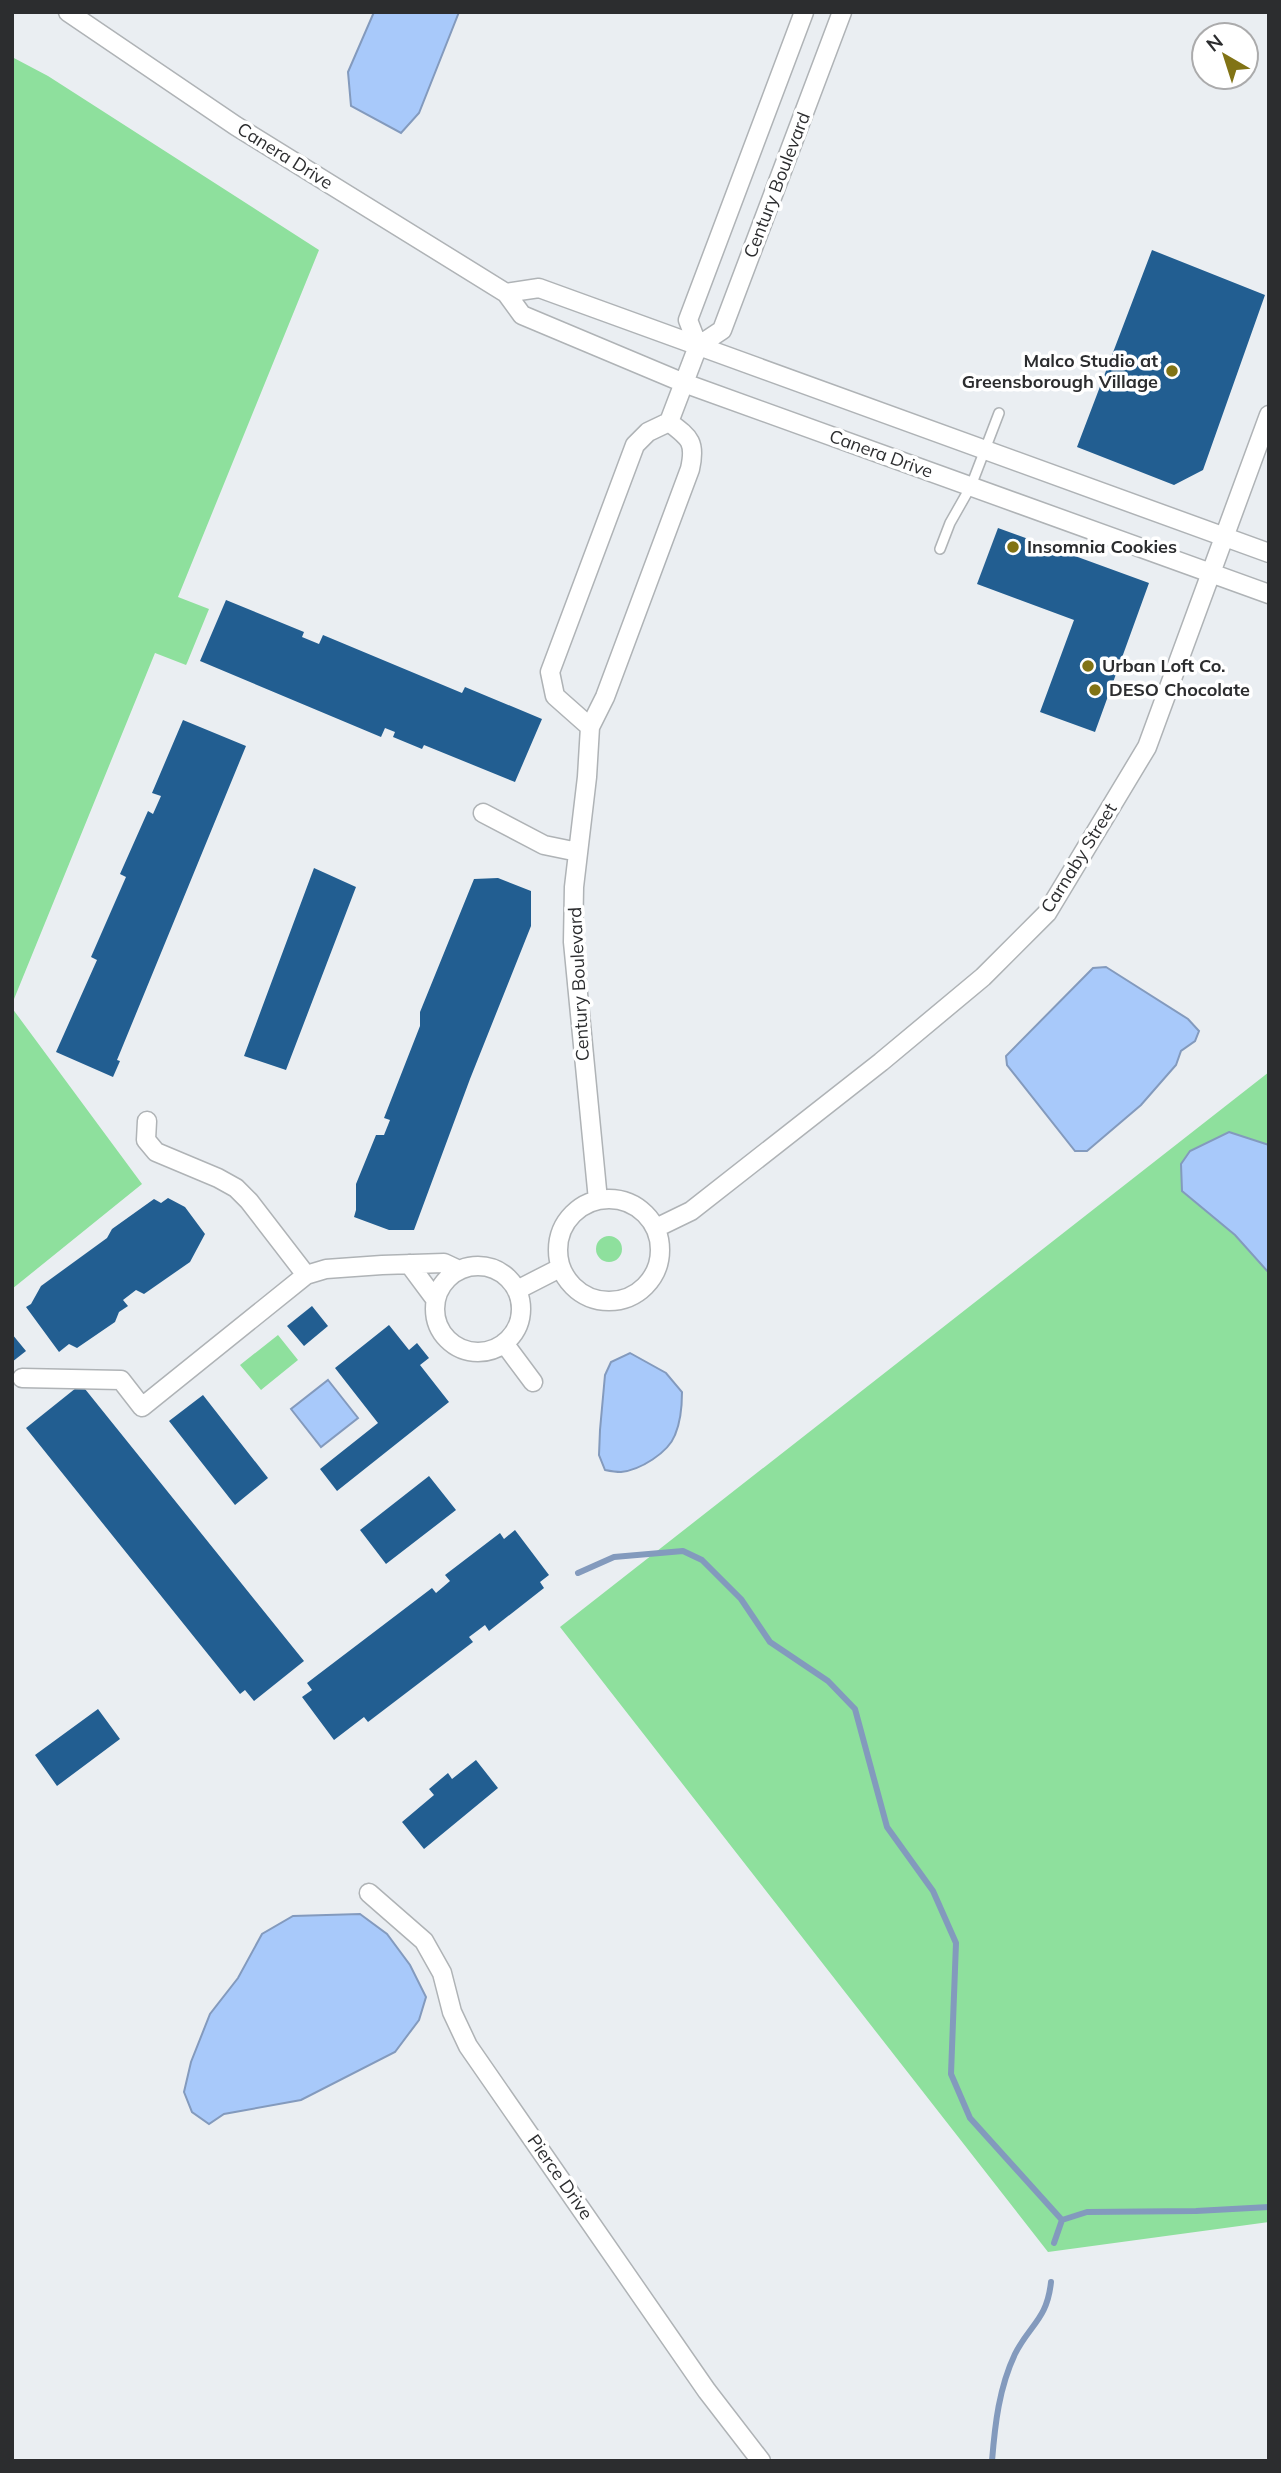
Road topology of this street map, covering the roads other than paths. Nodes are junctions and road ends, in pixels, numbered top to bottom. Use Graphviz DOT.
graph roads {
  1 [pos="68,12"];
  2 [pos="804,12"];
  3 [pos="842,12"];
  4 [pos="506,293"];
  5 [pos="698,346"];
  6 [pos="684,383"];
  7 [pos="999,413"];
  8 [pos="1269,415"];
  9 [pos="669,422"];
  10 [pos="985,450"];
  11 [pos="971,486"];
  12 [pos="1224,537"];
  13 [pos="940,549"];
  14 [pos="1269,553"];
  15 [pos="1211,572"];
  16 [pos="1269,594"];
  17 [pos="590,727"];
  18 [pos="483,813"];
  19 [pos="578,852"];
  20 [pos="147,1121"];
  21 [pos="598,1200"];
  22 [pos="656,1228"];
  23 [pos="409,1264"];
  24 [pos="560,1268"];
  25 [pos="459,1270"];
  26 [pos="306,1275"];
  27 [pos="517,1290"];
  28 [pos="435,1299"];
  29 [pos="504,1343"];
  30 [pos="22,1378"];
  31 [pos="533,1382"];
  32 [pos="369,1894"];
  33 [pos="761,2461"];
  1 -- 4 [label="street, Canera Drive"];
  2 -- 5 [label="street, Century Boulevard"];
  3 -- 5 [label="street, Century Boulevard"];
  4 -- 5 [label="street"];
  4 -- 6 [label="street, Canera Drive"];
  5 -- 6 [label="street, Century Boulevard"];
  5 -- 10 [label="street"];
  6 -- 9 [label="street, Century Boulevard"];
  6 -- 11 [label="street, Canera Drive"];
  7 -- 10 [label="lane"];
  8 -- 12 [label="street, Carnaby Street"];
  9 -- 17 [label="street, Century Boulevard"];
  9 -- 17 [label="street"];
  10 -- 11 [label="lane"];
  10 -- 12 [label="street"];
  11 -- 13 [label="lane"];
  11 -- 15 [label="street, Canera Drive"];
  12 -- 14 [label="street"];
  12 -- 15 [label="street, Carnaby Street"];
  15 -- 16 [label="street, Canera Drive"];
  15 -- 22 [label="street, Carnaby Street"];
  17 -- 19 [label="street, Century Boulevard"];
  18 -- 19 [label="street"];
  19 -- 21 [label="street, Century Boulevard"];
  20 -- 26 [label="street"];
  21 -- 22 [label="street"];
  21 -- 24 [label="street"];
  22 -- 24 [label="street"];
  23 -- 25 [label="street"];
  23 -- 26 [label="street"];
  23 -- 28 [label="street"];
  24 -- 27 [label="street"];
  25 -- 27 [label="street"];
  25 -- 28 [label="street"];
  26 -- 30 [label="street"];
  27 -- 29 [label="street"];
  28 -- 29 [label="street"];
  29 -- 31 [label="street"];
  32 -- 33 [label="street, Pierce Drive"];
}
